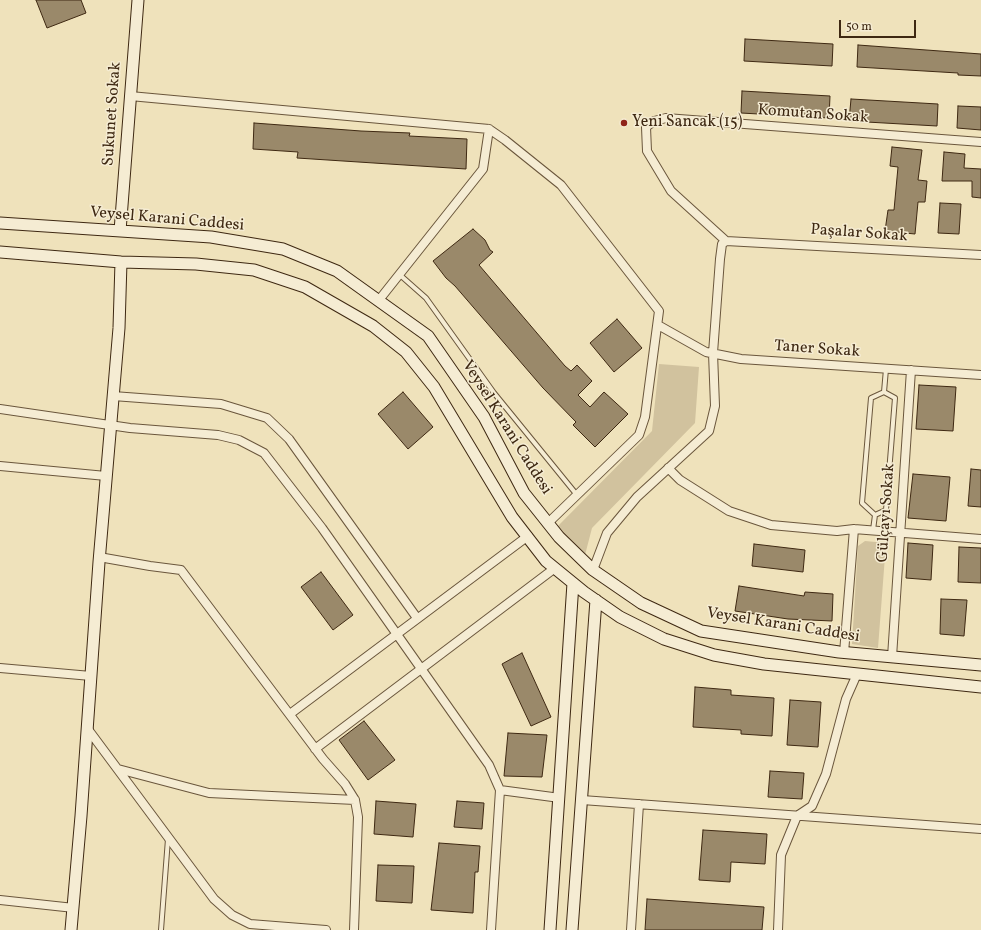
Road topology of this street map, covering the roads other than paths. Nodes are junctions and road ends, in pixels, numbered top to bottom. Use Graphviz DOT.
graph roads {
  1 [pos="138,1"];
  2 [pos="130,96"];
  3 [pos="489,129"];
  4 [pos="981,142"];
  5 [pos="0,223"];
  6 [pos="120,231"];
  7 [pos="730,240"];
  8 [pos="0,252"];
  9 [pos="981,255"];
  10 [pos="121,262"];
  11 [pos="400,275"];
  12 [pos="380,300"];
  13 [pos="658,325"];
  14 [pos="713,353"];
  15 [pos="886,368"];
  16 [pos="911,370"];
  17 [pos="981,375"];
  18 [pos="884,392"];
  19 [pos="113,396"];
  20 [pos="0,409"];
  21 [pos="110,425"];
  22 [pos="0,466"];
  23 [pos="668,468"];
  24 [pos="106,476"];
  25 [pos="577,496"];
  26 [pos="874,515"];
  27 [pos="548,523"];
  28 [pos="854,529"];
  29 [pos="873,530"];
  30 [pos="900,532"];
  31 [pos="528,536"];
  32 [pos="981,539"];
  33 [pos="99,557"];
  34 [pos="555,568"];
  35 [pos="593,570"];
  36 [pos="573,583"];
  37 [pos="596,600"];
  38 [pos="417,618"];
  39 [pos="397,633"];
  40 [pos="844,653"];
  41 [pos="892,657"];
  42 [pos="981,665"];
  43 [pos="0,668"];
  44 [pos="422,668"];
  45 [pos="857,674"];
  46 [pos="91,676"];
  47 [pos="981,687"];
  48 [pos="290,714"];
  49 [pos="87,728"];
  50 [pos="315,749"];
  51 [pos="118,769"];
  52 [pos="500,790"];
  53 [pos="560,798"];
  54 [pos="355,800"];
  55 [pos="582,800"];
  56 [pos="639,804"];
  57 [pos="797,816"];
  58 [pos="981,829"];
  59 [pos="168,836"];
  60 [pos="0,900"];
  61 [pos="74,908"];
  62 [pos="71,930"];
  63 [pos="161,930"];
  64 [pos="326,930"];
  65 [pos="354,930"];
  66 [pos="490,930"];
  67 [pos="550,930"];
  68 [pos="572,930"];
  69 [pos="631,930"];
  70 [pos="778,930"];
  1 -- 2 [label="main road, Sukunet Sokak"];
  2 -- 3 [label="street"];
  2 -- 6 [label="main road, Sukunet Sokak"];
  3 -- 11 [label="street"];
  3 -- 13 [label="street"];
  4 -- 7 [label="street, Komutan Sokak"];
  5 -- 6 [label="main road, Veysel Karani Caddesi"];
  6 -- 12 [label="main road, Veysel Karani Caddesi"];
  7 -- 9 [label="street, Paşalar Sokak"];
  7 -- 14 [label="street"];
  8 -- 10 [label="main road"];
  10 -- 19 [label="main road"];
  10 -- 31 [label="main road"];
  11 -- 12 [label="street"];
  11 -- 25 [label="lane"];
  12 -- 27 [label="main road, Veysel Karani Caddesi"];
  13 -- 14 [label="street, Taner Sokak"];
  13 -- 25 [label="street"];
  14 -- 15 [label="street, Taner Sokak"];
  14 -- 23 [label="street"];
  15 -- 16 [label="street, Taner Sokak"];
  15 -- 18 [label="lane"];
  16 -- 17 [label="street, Taner Sokak"];
  16 -- 30 [label="street, Gülçayı Sokak"];
  18 -- 26 [label="lane"];
  18 -- 26 [label="lane"];
  19 -- 21 [label="main road"];
  19 -- 38 [label="street"];
  20 -- 21 [label="street"];
  21 -- 24 [label="main road"];
  21 -- 39 [label="street"];
  22 -- 24 [label="street"];
  23 -- 28 [label="street"];
  23 -- 35 [label="street"];
  24 -- 33 [label="main road"];
  25 -- 27 [label="street"];
  26 -- 29 [label="lane"];
  27 -- 35 [label="main road, Veysel Karani Caddesi"];
  28 -- 29 [label="street"];
  28 -- 40 [label="street"];
  29 -- 30 [label="street"];
  30 -- 32 [label="street"];
  30 -- 41 [label="street, Gülçayı Sokak"];
  31 -- 34 [label="main road"];
  31 -- 38 [label="street"];
  33 -- 46 [label="main road"];
  33 -- 48 [label="street"];
  34 -- 36 [label="main road"];
  34 -- 44 [label="street"];
  35 -- 40 [label="main road, Veysel Karani Caddesi"];
  36 -- 37 [label="main road"];
  36 -- 53 [label="main road"];
  37 -- 45 [label="main road"];
  37 -- 55 [label="main road"];
  38 -- 39 [label="street"];
  39 -- 44 [label="street"];
  39 -- 48 [label="street"];
  40 -- 41 [label="main road, Veysel Karani Caddesi"];
  41 -- 42 [label="main road, Veysel Karani Caddesi"];
  43 -- 46 [label="street"];
  44 -- 50 [label="street"];
  44 -- 52 [label="street"];
  45 -- 47 [label="main road"];
  45 -- 57 [label="street"];
  46 -- 49 [label="main road"];
  48 -- 50 [label="street"];
  49 -- 51 [label="street"];
  49 -- 61 [label="main road"];
  50 -- 54 [label="street"];
  51 -- 54 [label="street"];
  51 -- 59 [label="street"];
  52 -- 53 [label="street"];
  52 -- 66 [label="street"];
  53 -- 67 [label="main road"];
  54 -- 65 [label="street"];
  55 -- 56 [label="street"];
  55 -- 68 [label="main road"];
  56 -- 57 [label="street"];
  56 -- 69 [label="street"];
  57 -- 58 [label="street"];
  57 -- 70 [label="street"];
  59 -- 63 [label="lane"];
  59 -- 64 [label="street"];
  60 -- 61 [label="street"];
  61 -- 62 [label="main road"];
}
